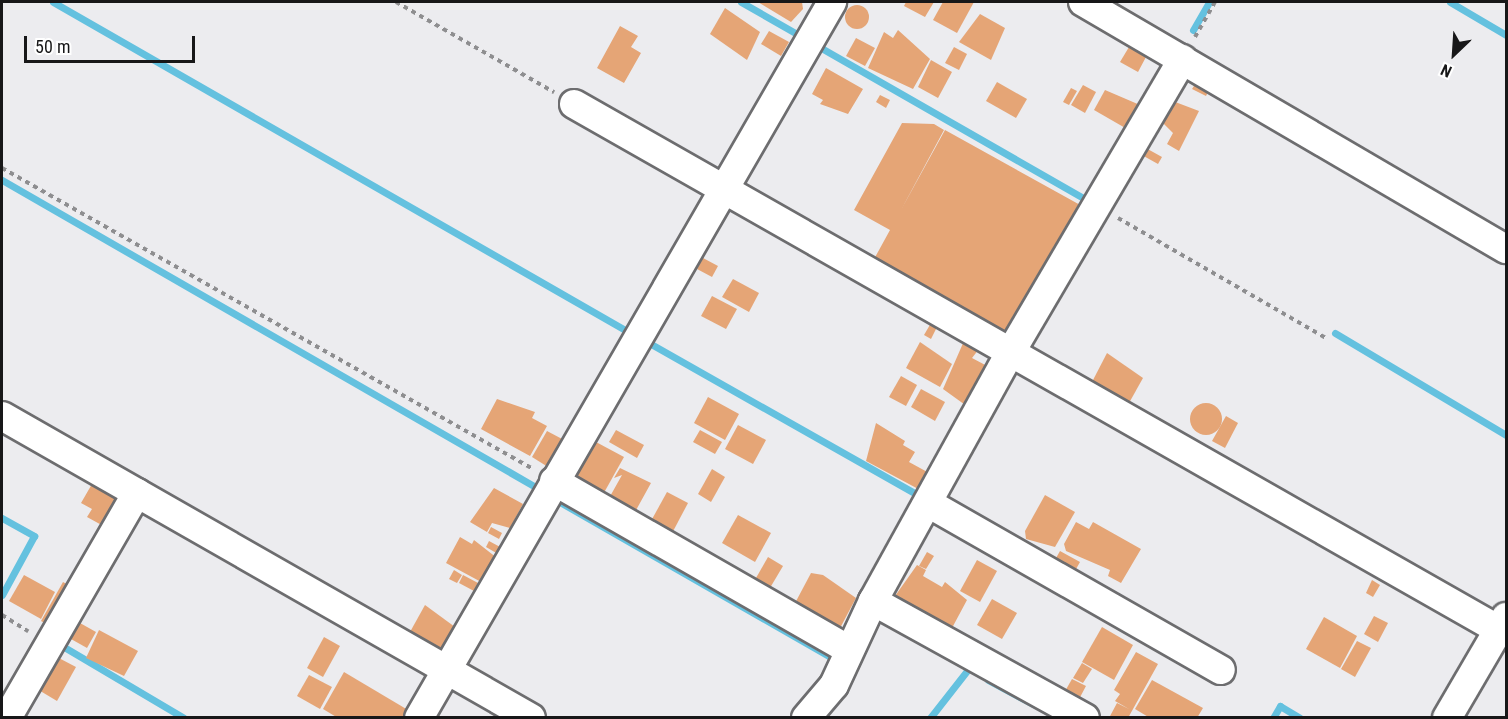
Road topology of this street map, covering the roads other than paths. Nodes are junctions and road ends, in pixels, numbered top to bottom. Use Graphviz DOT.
graph roads {
  1 [pos="832,2"];
  2 [pos="1083,2"];
  3 [pos="1183,59"];
  4 [pos="574,104"];
  5 [pos="722,189"];
  6 [pos="1506,249"];
  7 [pos="1009,355"];
  8 [pos="2,416"];
  9 [pos="554,481"];
  10 [pos="137,493"];
  11 [pos="928,503"];
  12 [pos="873,601"];
  13 [pos="1504,621"];
  14 [pos="849,650"];
  15 [pos="446,668"];
  16 [pos="1221,670"];
  17 [pos="1074,715"];
  18 [pos="7,717"];
  19 [pos="419,717"];
  20 [pos="531,717"];
  21 [pos="806,717"];
  22 [pos="1447,717"];
  1 -- 5 [label="street"];
  2 -- 3 [label="street"];
  3 -- 6 [label="street"];
  3 -- 7 [label="street"];
  4 -- 5 [label="street"];
  5 -- 7 [label="street"];
  5 -- 9 [label="street"];
  7 -- 11 [label="street"];
  7 -- 13 [label="street"];
  8 -- 10 [label="street"];
  9 -- 14 [label="street"];
  9 -- 15 [label="street"];
  10 -- 15 [label="street"];
  10 -- 18 [label="street"];
  11 -- 12 [label="street"];
  11 -- 16 [label="street"];
  12 -- 14 [label="street"];
  12 -- 17 [label="street"];
  13 -- 22 [label="street"];
  14 -- 21 [label="street"];
  15 -- 19 [label="street"];
  15 -- 20 [label="street"];
}
